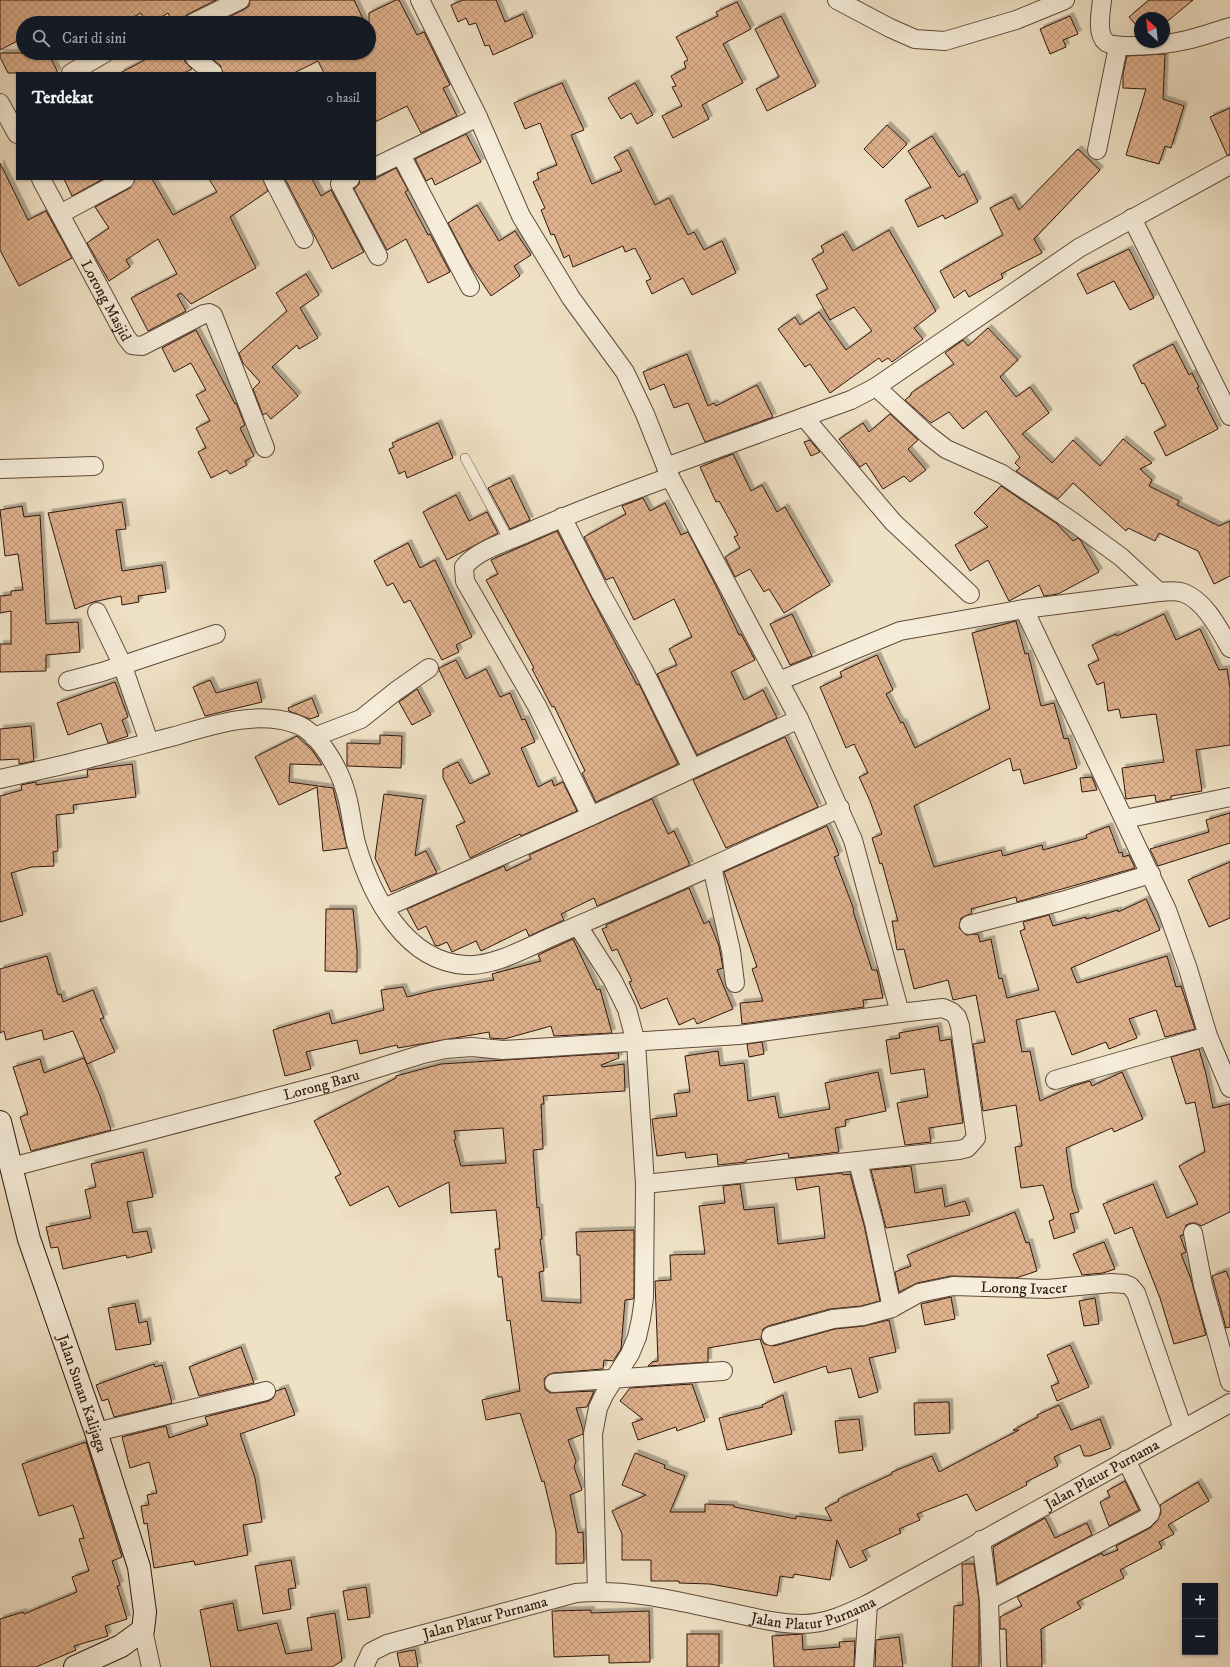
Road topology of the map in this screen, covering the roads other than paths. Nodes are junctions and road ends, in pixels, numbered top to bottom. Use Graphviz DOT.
graph roads {
  1 [pos="240,0"];
  2 [pos="420,0"];
  3 [pos="837,0"];
  4 [pos="1065,0"];
  5 [pos="1102,0"];
  6 [pos="208,16"];
  7 [pos="1230,28"];
  8 [pos="1118,47"];
  9 [pos="93,60"];
  10 [pos="197,60"];
  11 [pos="74,72"];
  12 [pos="212,72"];
  13 [pos="8,107"];
  14 [pos="478,117"];
  15 [pos="16,131"];
  16 [pos="1098,150"];
  17 [pos="400,154"];
  18 [pos="1230,165"];
  19 [pos="376,166"];
  20 [pos="42,180"];
  21 [pos="123,180"];
  22 [pos="274,180"];
  23 [pos="348,180"];
  24 [pos="60,214"];
  25 [pos="1132,218"];
  26 [pos="304,239"];
  27 [pos="378,256"];
  28 [pos="470,287"];
  29 [pos="876,387"];
  30 [pos="1230,416"];
  31 [pos="804,417"];
  32 [pos="265,448"];
  33 [pos="465,458"];
  34 [pos="94,466"];
  35 [pos="0,470"];
  36 [pos="668,472"];
  37 [pos="562,517"];
  38 [pos="509,540"];
  39 [pos="1158,592"];
  40 [pos="970,594"];
  41 [pos="1024,609"];
  42 [pos="97,612"];
  43 [pos="216,634"];
  44 [pos="1230,648"];
  45 [pos="122,664"];
  46 [pos="429,668"];
  47 [pos="68,681"];
  48 [pos="778,681"];
  49 [pos="798,719"];
  50 [pos="314,736"];
  51 [pos="149,742"];
  52 [pos="692,768"];
  53 [pos="0,779"];
  54 [pos="1230,797"];
  55 [pos="840,808"];
  56 [pos="591,816"];
  57 [pos="1125,819"];
  58 [pos="712,867"];
  59 [pos="1150,874"];
  60 [pos="384,908"];
  61 [pos="969,925"];
  62 [pos="578,926"];
  63 [pos="735,983"];
  64 [pos="900,1013"];
  65 [pos="1208,1036"];
  66 [pos="636,1042"];
  67 [pos="1055,1080"];
  68 [pos="1230,1088"];
  69 [pos="0,1122"];
  70 [pos="858,1162"];
  71 [pos="12,1168"];
  72 [pos="645,1184"];
  73 [pos="1193,1232"];
  74 [pos="892,1308"];
  75 [pos="771,1336"];
  76 [pos="723,1371"];
  77 [pos="615,1379"];
  78 [pos="1230,1382"];
  79 [pos="554,1383"];
  80 [pos="266,1391"];
  81 [pos="1230,1403"];
  82 [pos="1183,1429"];
  83 [pos="96,1432"];
  84 [pos="1126,1460"];
  85 [pos="981,1540"];
  86 [pos="597,1591"];
  87 [pos="989,1600"];
  88 [pos="868,1604"];
  89 [pos="143,1630"];
  90 [pos="75,1667"];
  91 [pos="151,1667"];
  92 [pos="364,1667"];
  93 [pos="864,1667"];
  94 [pos="991,1667"];
  1 -- 6 [label="street"];
  2 -- 14 [label="street"];
  3 -- 4 [label="street"];
  5 -- 8 [label="street"];
  7 -- 8 [label="street"];
  8 -- 16 [label="street"];
  9 -- 11 [label="street"];
  10 -- 12 [label="street"];
  13 -- 15 [label="street"];
  14 -- 17 [label="street"];
  14 -- 36 [label="street"];
  17 -- 19 [label="street"];
  17 -- 28 [label="street"];
  18 -- 25 [label="street"];
  20 -- 24 [label="street, Lorong Masjid"];
  21 -- 24 [label="street"];
  22 -- 26 [label="street"];
  23 -- 27 [label="street"];
  24 -- 32 [label="street, Lorong Masjid"];
  25 -- 29 [label="street"];
  25 -- 30 [label="street"];
  29 -- 31 [label="street"];
  29 -- 39 [label="street"];
  31 -- 36 [label="street"];
  31 -- 40 [label="street"];
  33 -- 38 [label="lane"];
  34 -- 35 [label="street"];
  36 -- 37 [label="street"];
  36 -- 48 [label="street"];
  37 -- 38 [label="street"];
  37 -- 52 [label="street"];
  38 -- 56 [label="street"];
  39 -- 41 [label="street"];
  39 -- 44 [label="street"];
  41 -- 48 [label="street"];
  41 -- 57 [label="street"];
  42 -- 45 [label="street"];
  43 -- 45 [label="street"];
  45 -- 47 [label="street"];
  45 -- 51 [label="street"];
  46 -- 50 [label="street"];
  48 -- 49 [label="street"];
  49 -- 52 [label="street"];
  49 -- 55 [label="street"];
  50 -- 51 [label="street"];
  50 -- 60 [label="street"];
  51 -- 53 [label="street"];
  52 -- 56 [label="street"];
  54 -- 57 [label="street"];
  55 -- 58 [label="street"];
  55 -- 64 [label="street"];
  56 -- 60 [label="street"];
  57 -- 59 [label="street"];
  58 -- 62 [label="street"];
  58 -- 63 [label="street"];
  59 -- 61 [label="street"];
  59 -- 65 [label="street"];
  60 -- 62 [label="street"];
  62 -- 66 [label="street"];
  64 -- 66 [label="street, Lorong Baru"];
  64 -- 70 [label="street, Lorong Baru"];
  65 -- 67 [label="street"];
  65 -- 68 [label="street"];
  66 -- 71 [label="street, Lorong Baru"];
  66 -- 72 [label="street"];
  69 -- 71 [label="street, Jalan Sunan Kalijaga"];
  70 -- 72 [label="street"];
  70 -- 74 [label="street"];
  71 -- 83 [label="street, Jalan Sunan Kalijaga"];
  72 -- 77 [label="street"];
  73 -- 78 [label="street"];
  74 -- 75 [label="street, Lorong Ivacer"];
  74 -- 82 [label="street, Lorong Ivacer"];
  76 -- 77 [label="street"];
  77 -- 79 [label="street"];
  77 -- 86 [label="street"];
  80 -- 83 [label="street"];
  81 -- 82 [label="street, Jalan Platur Purnama"];
  82 -- 84 [label="street, Jalan Platur Purnama"];
  83 -- 89 [label="street, Jalan Sunan Kalijaga"];
  84 -- 85 [label="street, Jalan Platur Purnama"];
  84 -- 87 [label="street"];
  85 -- 87 [label="street"];
  85 -- 88 [label="street, Jalan Platur Purnama"];
  86 -- 88 [label="street, Jalan Platur Purnama"];
  86 -- 92 [label="street, Jalan Platur Purnama"];
  87 -- 94 [label="street"];
  88 -- 93 [label="street"];
  89 -- 90 [label="street"];
  89 -- 91 [label="street, Jalan Sunan Kalijaga"];
}
